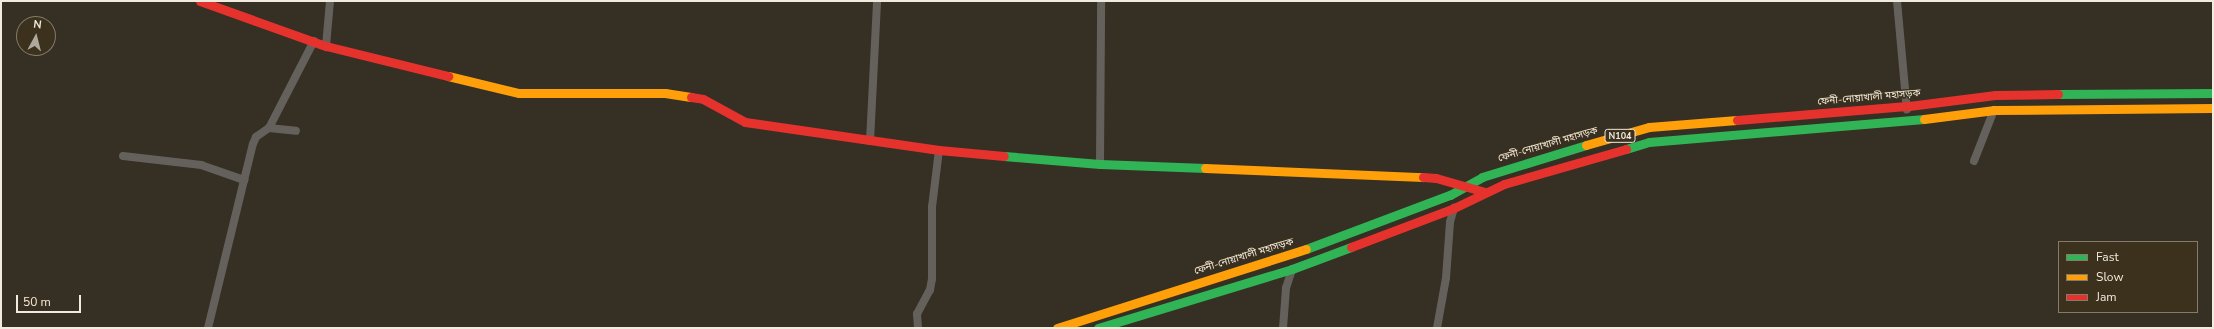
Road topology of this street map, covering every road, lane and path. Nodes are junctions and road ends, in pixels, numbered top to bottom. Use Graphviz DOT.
graph roads {
  1 [pos="200,1"];
  2 [pos="330,1"];
  3 [pos="877,1"];
  4 [pos="1101,1"];
  5 [pos="1898,1"];
  6 [pos="314,41"];
  7 [pos="326,46"];
  8 [pos="2213,93"];
  9 [pos="2213,108"];
  10 [pos="1994,110"];
  11 [pos="1908,121"];
  12 [pos="269,128"];
  13 [pos="296,131"];
  14 [pos="870,141"];
  15 [pos="939,150"];
  16 [pos="122,156"];
  17 [pos="1974,161"];
  18 [pos="1100,164"];
  19 [pos="244,180"];
  20 [pos="1464,186"];
  21 [pos="1485,192"];
  22 [pos="1454,208"];
  23 [pos="1292,268"];
  24 [pos="208,328"];
  25 [pos="918,328"];
  26 [pos="1057,328"];
  27 [pos="1098,328"];
  28 [pos="1283,328"];
  29 [pos="1437,328"];
  1 -- 6 [label="main road"];
  2 -- 7 [label="street"];
  3 -- 14 [label="street"];
  4 -- 18 [label="street"];
  5 -- 11 [label="street"];
  6 -- 7 [label="main road"];
  6 -- 12 [label="street"];
  7 -- 14 [label="main road"];
  8 -- 20 [label="main road, ফেনী-নোয়াখালী মহাসড়ক / N104"];
  9 -- 10 [label="main road, N104"];
  10 -- 11 [label="main road, N104"];
  10 -- 17 [label="street"];
  11 -- 21 [label="main road, N104"];
  12 -- 13 [label="street"];
  12 -- 19 [label="street"];
  14 -- 15 [label="main road"];
  15 -- 18 [label="main road"];
  15 -- 25 [label="street"];
  16 -- 19 [label="street"];
  18 -- 20 [label="main road"];
  19 -- 24 [label="street"];
  20 -- 21 [label="main road"];
  20 -- 26 [label="main road, ফেনী-নোয়াখালী মহাসড়ক / N104"];
  21 -- 22 [label="main road, N104"];
  22 -- 23 [label="main road, N104"];
  22 -- 29 [label="street"];
  23 -- 27 [label="main road, N104"];
  23 -- 28 [label="street"];
}
